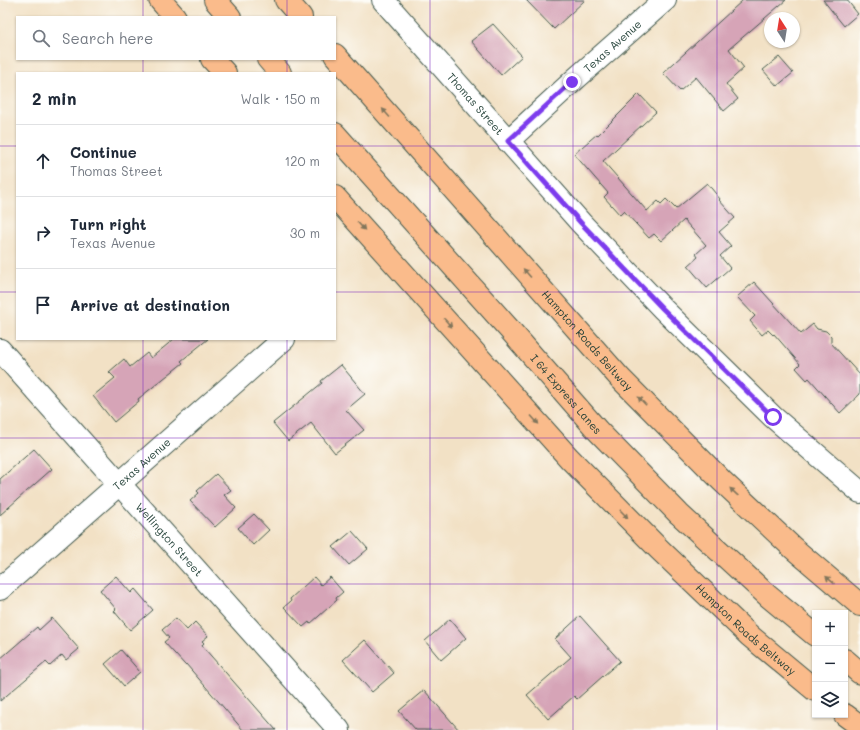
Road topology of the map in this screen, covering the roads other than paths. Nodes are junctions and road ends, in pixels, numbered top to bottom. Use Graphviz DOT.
graph roads {
  1 [pos="160,0"];
  2 [pos="215,0"];
  3 [pos="286,0"];
  4 [pos="383,0"];
  5 [pos="665,0"];
  6 [pos="174,16"];
  7 [pos="229,16"];
  8 [pos="300,16"];
  9 [pos="336,56"];
  10 [pos="213,60"];
  11 [pos="269,60"];
  12 [pos="224,72"];
  13 [pos="279,72"];
  14 [pos="336,135"];
  15 [pos="508,141"];
  16 [pos="336,198"];
  17 [pos="283,340"];
  18 [pos="0,350"];
  19 [pos="119,484"];
  20 [pos="860,492"];
  21 [pos="0,589"];
  22 [pos="860,605"];
  23 [pos="812,633"];
  24 [pos="848,663"];
  25 [pos="860,673"];
  26 [pos="812,688"];
  27 [pos="848,717"];
  28 [pos="860,726"];
  29 [pos="339,730"];
  1 -- 6 [label="highway"];
  2 -- 7 [label="highway"];
  3 -- 8 [label="highway"];
  4 -- 15 [label="street, Thomas Street"];
  5 -- 15 [label="street, Texas Avenue"];
  22 -- 9 [label="highway, Hampton Roads Beltway, one-way"];
  10 -- 12 [label="highway"];
  11 -- 13 [label="highway"];
  14 -- 23 [label="highway, I 64 Express Lanes"];
  15 -- 20 [label="street, Thomas Street"];
  16 -- 26 [label="highway, Hampton Roads Beltway, one-way"];
  17 -- 19 [label="street, Texas Avenue"];
  18 -- 19 [label="street, Wellington Street"];
  19 -- 21 [label="street, Texas Avenue"];
  19 -- 29 [label="street, Wellington Street"];
  24 -- 25 [label="highway"];
  27 -- 28 [label="highway"];
}
